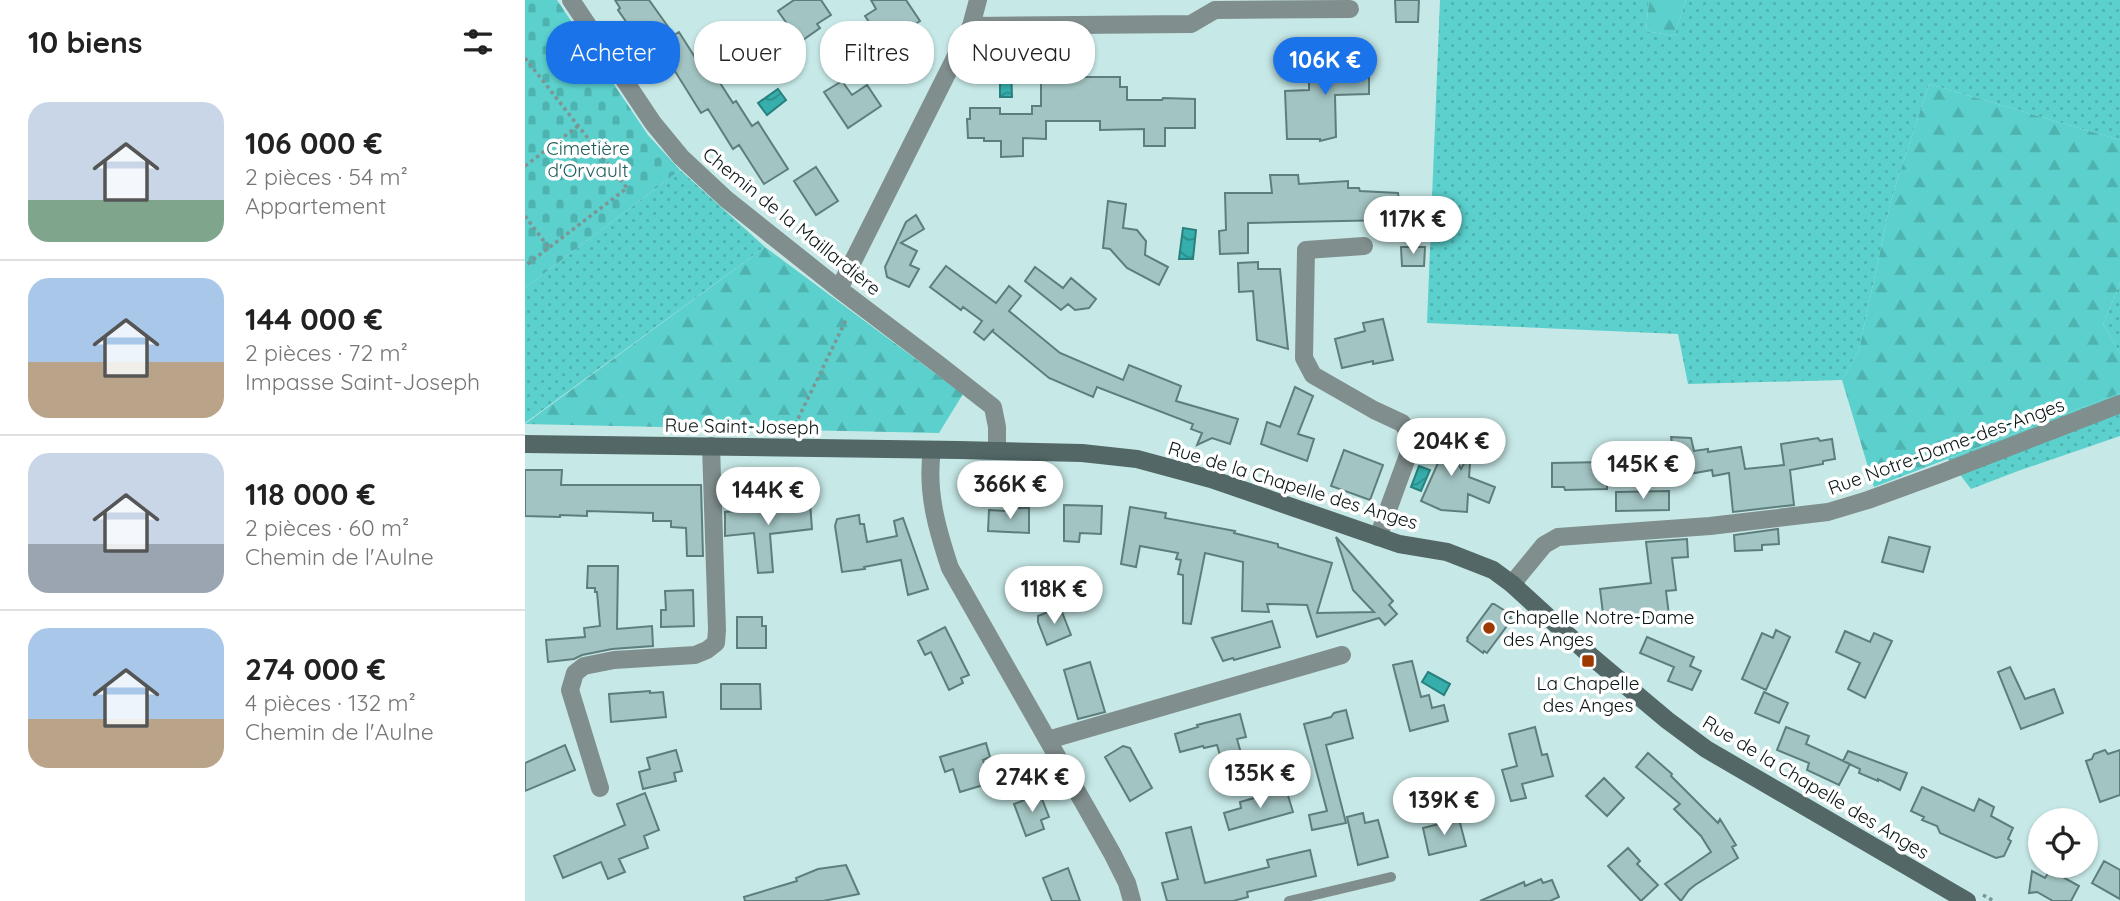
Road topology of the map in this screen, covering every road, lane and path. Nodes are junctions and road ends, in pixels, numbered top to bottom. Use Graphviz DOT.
graph roads {
  1 [pos="571,0"];
  2 [pos="978,0"];
  3 [pos="1350,9"];
  4 [pos="972,21"];
  5 [pos="1095,25"];
  6 [pos="525,58"];
  7 [pos="527,65"];
  8 [pos="948,72"];
  9 [pos="578,125"];
  10 [pos="525,166"];
  11 [pos="525,216"];
  12 [pos="1364,246"];
  13 [pos="549,248"];
  14 [pos="525,266"];
  15 [pos="839,289"];
  16 [pos="856,301"];
  17 [pos="2120,404"];
  18 [pos="791,434"];
  19 [pos="525,444"];
  20 [pos="711,446"];
  21 [pos="932,450"];
  22 [pos="959,450"];
  23 [pos="997,451"];
  24 [pos="1378,537"];
  25 [pos="1512,584"];
  26 [pos="1342,655"];
  27 [pos="1048,740"];
  28 [pos="600,788"];
  29 [pos="1391,877"];
  30 [pos="1971,896"];
  31 [pos="1132,901"];
  32 [pos="1289,901"];
  33 [pos="1994,901"];
  1 -- 15 [label="street, Chemin de la Maillardière"];
  2 -- 4 [label="street"];
  3 -- 5 [label="street"];
  6 -- 7 [label="path"];
  7 -- 9 [label="path"];
  8 -- 15 [label="street"];
  9 -- 10 [label="path"];
  9 -- 13 [label="path"];
  11 -- 13 [label="path"];
  12 -- 24 [label="street"];
  13 -- 14 [label="path"];
  15 -- 16 [label="street, Chemin de la Maillardière"];
  16 -- 18 [label="path"];
  16 -- 23 [label="street, Chemin de la Maillardière"];
  17 -- 25 [label="street, Rue Notre-Dame-des-Anges"];
  19 -- 20 [label="main road, Rue Saint-Joseph"];
  20 -- 21 [label="main road, Rue Saint-Joseph"];
  20 -- 28 [label="street"];
  21 -- 22 [label="main road, Rue Saint-Joseph"];
  21 -- 27 [label="street"];
  22 -- 23 [label="main road, Rue de la Chapelle des Anges"];
  23 -- 24 [label="main road, Rue de la Chapelle des Anges"];
  24 -- 25 [label="main road, Rue de la Chapelle des Anges"];
  25 -- 30 [label="main road, Rue de la Chapelle des Anges"];
  26 -- 27 [label="street"];
  27 -- 31 [label="street"];
  29 -- 32 [label="lane"];
  30 -- 33 [label="path"];
}
